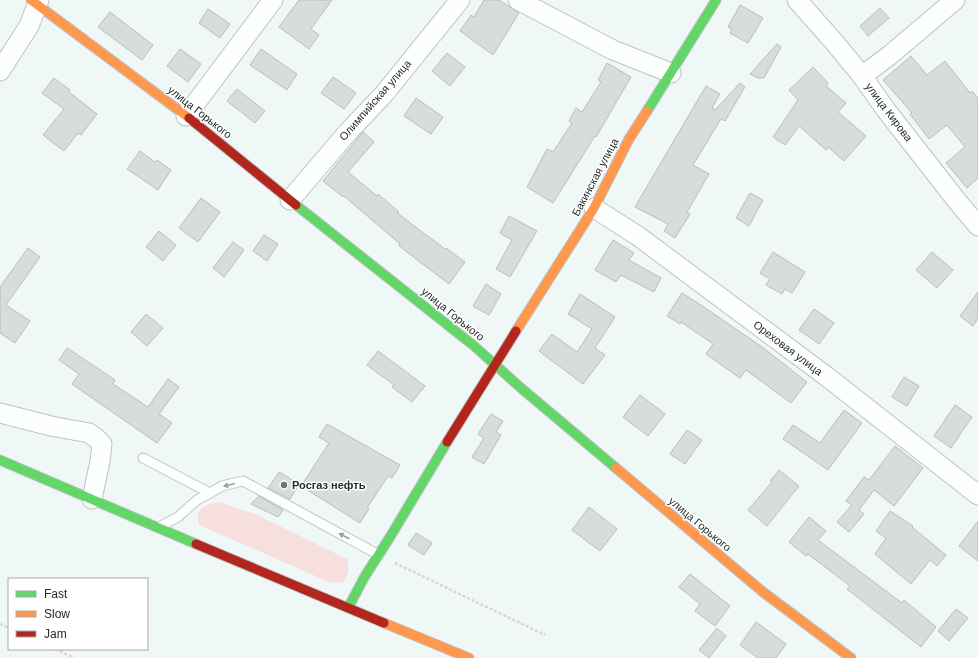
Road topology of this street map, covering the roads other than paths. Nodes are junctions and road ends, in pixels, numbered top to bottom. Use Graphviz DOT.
graph roads {
  1 [pos="273,0"];
  2 [pos="460,0"];
  3 [pos="518,0"];
  4 [pos="716,0"];
  5 [pos="797,0"];
  6 [pos="955,0"];
  7 [pos="36,2"];
  8 [pos="0,71"];
  9 [pos="671,74"];
  10 [pos="862,76"];
  11 [pos="186,116"];
  12 [pos="290,200"];
  13 [pos="594,208"];
  14 [pos="978,226"];
  15 [pos="495,366"];
  16 [pos="0,413"];
  17 [pos="143,458"];
  18 [pos="0,460"];
  19 [pos="210,493"];
  20 [pos="978,495"];
  21 [pos="92,499"];
  22 [pos="157,528"];
  23 [pos="379,555"];
  24 [pos="348,608"];
  25 [pos="469,658"];
  26 [pos="852,658"];
  1 -- 11 [label="street"];
  2 -- 12 [label="street, Олимпийская улица"];
  3 -- 9 [label="street"];
  4 -- 9 [label="main road, Бакинская улица"];
  5 -- 10 [label="street, улица Кирова"];
  6 -- 10 [label="street"];
  7 -- 8 [label="street"];
  7 -- 11 [label="main road, улица Горького"];
  9 -- 13 [label="main road, Бакинская улица"];
  10 -- 14 [label="street, улица Кирова"];
  11 -- 12 [label="main road, улица Горького"];
  12 -- 15 [label="main road, улица Горького"];
  13 -- 15 [label="main road, Бакинская улица"];
  13 -- 20 [label="street, Ореховая улица"];
  15 -- 23 [label="main road, Бакинская улица"];
  15 -- 26 [label="main road, улица Горького"];
  16 -- 21 [label="street"];
  17 -- 19 [label="lane"];
  18 -- 21 [label="main road"];
  19 -- 22 [label="lane"];
  23 -- 19 [label="lane, one-way"];
  21 -- 22 [label="main road"];
  22 -- 24 [label="main road"];
  23 -- 24 [label="main road, Бакинская улица"];
  24 -- 25 [label="main road"];
}
